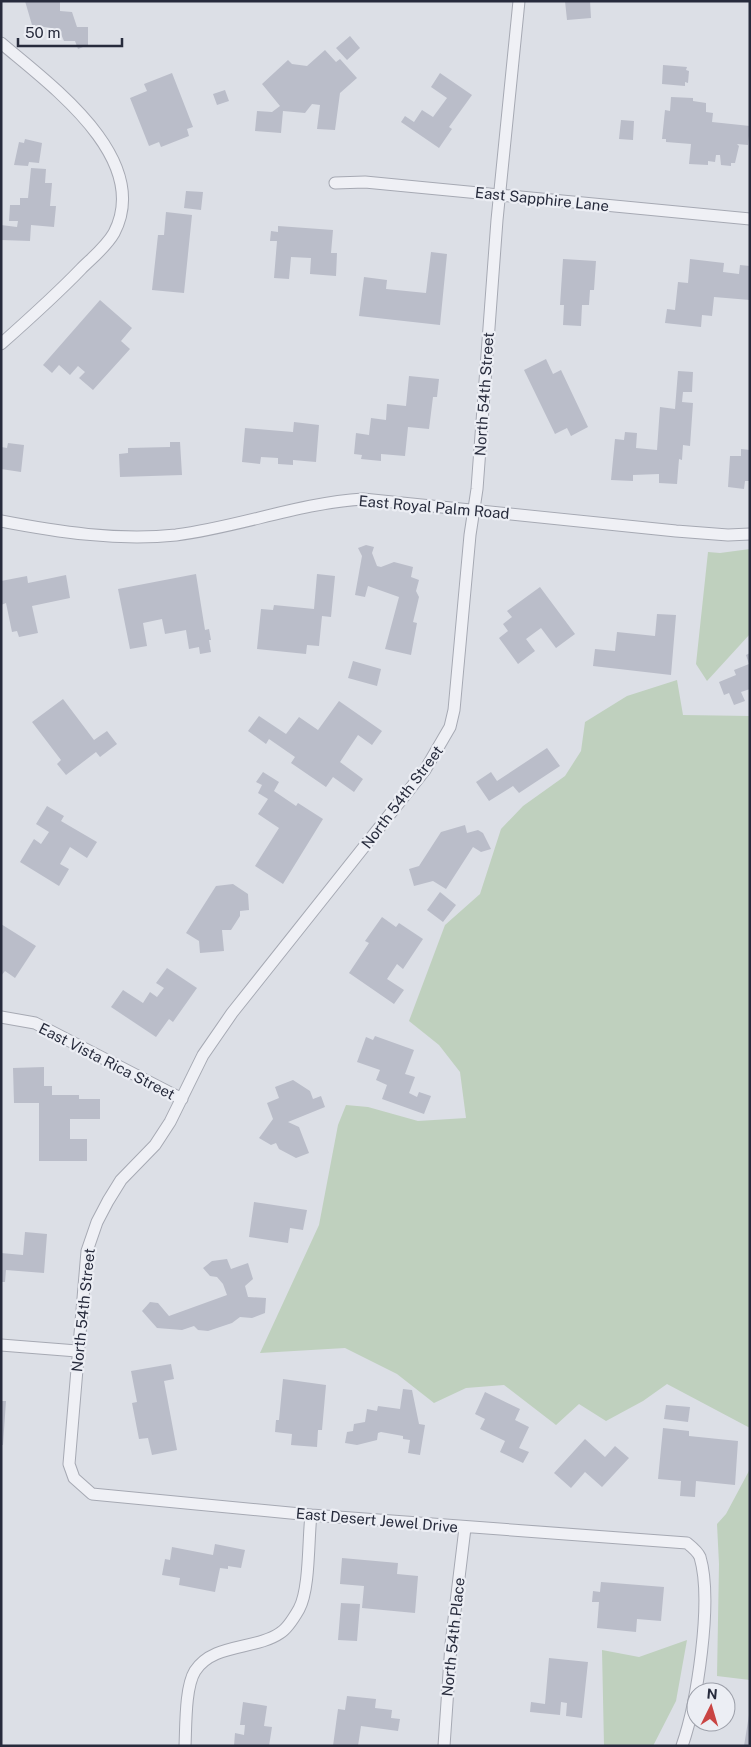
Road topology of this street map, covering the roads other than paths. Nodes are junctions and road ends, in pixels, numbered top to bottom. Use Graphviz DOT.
graph roads {
  1 [pos="519,1"];
  2 [pos="1,43"];
  3 [pos="335,183"];
  4 [pos="500,195"];
  5 [pos="750,219"];
  6 [pos="1,344"];
  7 [pos="474,511"];
  8 [pos="1,521"];
  9 [pos="750,534"];
  10 [pos="1,1017"];
  11 [pos="182,1099"];
  12 [pos="1,1345"];
  13 [pos="77,1351"];
  14 [pos="74,1478"];
  15 [pos="311,1515"];
  16 [pos="465,1528"];
  17 [pos="185,1746"];
  18 [pos="444,1746"];
  19 [pos="682,1746"];
  1 -- 4 [label="street, North 54th Street"];
  2 -- 6 [label="street"];
  3 -- 4 [label="street, East Sapphire Lane"];
  4 -- 5 [label="street, East Sapphire Lane"];
  4 -- 7 [label="street, North 54th Street"];
  7 -- 8 [label="street, East Royal Palm Road"];
  7 -- 9 [label="street, East Royal Palm Road"];
  7 -- 11 [label="street, North 54th Street"];
  10 -- 11 [label="street, East Vista Rica Street"];
  11 -- 13 [label="street, North 54th Street"];
  12 -- 13 [label="street"];
  13 -- 14 [label="street, North 54th Street"];
  14 -- 15 [label="street, East Desert Jewel Drive"];
  15 -- 16 [label="street, East Desert Jewel Drive"];
  15 -- 17 [label="street"];
  16 -- 18 [label="street, North 54th Place"];
  16 -- 19 [label="street, East Desert Jewel Drive"];
}
